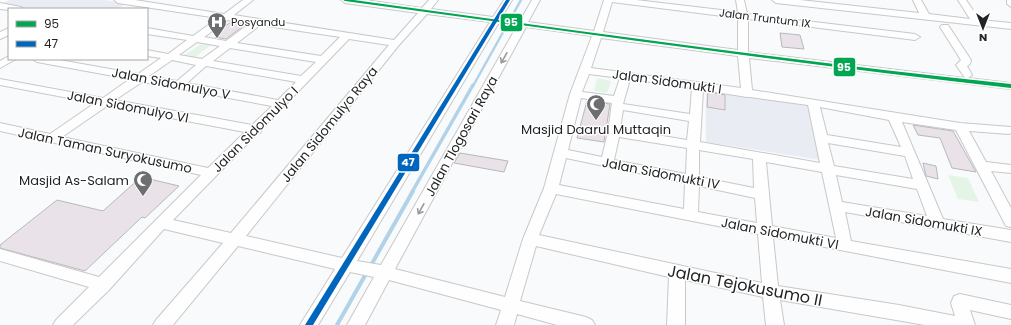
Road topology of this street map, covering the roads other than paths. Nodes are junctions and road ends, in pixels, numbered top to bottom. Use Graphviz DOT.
graph roads {
  1 [pos="118,0"];
  2 [pos="249,0"];
  3 [pos="345,0"];
  4 [pos="389,0"];
  5 [pos="508,0"];
  6 [pos="536,0"];
  7 [pos="608,0"];
  8 [pos="614,0"];
  9 [pos="740,0"];
  10 [pos="781,0"];
  11 [pos="870,0"];
  12 [pos="917,0"];
  13 [pos="962,0"];
  14 [pos="131,3"];
  15 [pos="0,5"];
  16 [pos="13,5"];
  17 [pos="429,5"];
  18 [pos="122,8"];
  19 [pos="875,11"];
  20 [pos="0,12"];
  21 [pos="830,13"];
  22 [pos="743,15"];
  23 [pos="225,16"];
  24 [pos="926,16"];
  25 [pos="501,18"];
  26 [pos="523,21"];
  27 [pos="258,22"];
  28 [pos="978,23"];
  29 [pos="1011,26"];
  30 [pos="945,27"];
  31 [pos="599,31"];
  32 [pos="148,32"];
  33 [pos="347,35"];
  34 [pos="915,37"];
  35 [pos="196,39"];
  36 [pos="396,43"];
  37 [pos="228,45"];
  38 [pos="742,51"];
  39 [pos="148,53"];
  40 [pos="170,57"];
  41 [pos="9,60"];
  42 [pos="42,60"];
  43 [pos="324,60"];
  44 [pos="205,62"];
  45 [pos="0,65"];
  46 [pos="586,70"];
  47 [pos="928,74"];
  48 [pos="626,75"];
  49 [pos="967,75"];
  50 [pos="140,77"];
  51 [pos="986,78"];
  52 [pos="304,80"];
  53 [pos="1011,80"];
  54 [pos="0,82"];
  55 [pos="997,84"];
  56 [pos="179,85"];
  57 [pos="698,86"];
  58 [pos="1011,86"];
  59 [pos="576,94"];
  60 [pos="747,94"];
  61 [pos="106,101"];
  62 [pos="813,102"];
  63 [pos="617,103"];
  64 [pos="281,104"];
  65 [pos="894,118"];
  66 [pos="696,119"];
  67 [pos="0,127"];
  68 [pos="960,127"];
  69 [pos="256,130"];
  70 [pos="1009,130"];
  71 [pos="614,132"];
  72 [pos="52,138"];
  73 [pos="820,138"];
  74 [pos="693,146"];
  75 [pos="561,153"];
  76 [pos="910,153"];
  77 [pos="759,156"];
  78 [pos="608,162"];
  79 [pos="982,166"];
  80 [pos="827,169"];
  81 [pos="1011,169"];
  82 [pos="211,173"];
  83 [pos="692,179"];
  84 [pos="922,185"];
  85 [pos="550,188"];
  86 [pos="760,194"];
  87 [pos="1005,200"];
  88 [pos="837,206"];
  89 [pos="691,216"];
  90 [pos="1011,222"];
  91 [pos="161,223"];
  92 [pos="937,223"];
  93 [pos="765,231"];
  94 [pos="1011,236"];
  95 [pos="235,239"];
  96 [pos="530,239"];
  97 [pos="845,246"];
  98 [pos="0,256"];
  99 [pos="350,266"];
  100 [pos="383,272"];
  101 [pos="678,272"];
  102 [pos="1011,276"];
  103 [pos="103,285"];
  104 [pos="769,291"];
  105 [pos="511,306"];
  106 [pos="1011,312"];
  107 [pos="901,318"];
  108 [pos="62,325"];
  109 [pos="162,325"];
  110 [pos="309,325"];
  111 [pos="356,325"];
  112 [pos="505,325"];
  113 [pos="586,325"];
  114 [pos="676,325"];
  115 [pos="775,325"];
  116 [pos="961,325"];
  117 [pos="966,325"];
  1 -- 14 [label="street"];
  2 -- 23 [label="street"];
  3 -- 17 [label="street"];
  4 -- 17 [label="street"];
  5 -- 25 [label="street, Jalan Tlogosari Raya"];
  6 -- 26 [label="street, Jalan Tlogosari Raya"];
  7 -- 31 [label="street"];
  8 -- 22 [label="street, Jalan Truntum IX"];
  9 -- 22 [label="street"];
  10 -- 21 [label="street"];
  11 -- 19 [label="street"];
  12 -- 24 [label="street"];
  13 -- 28 [label="street"];
  14 -- 18 [label="street"];
  14 -- 23 [label="street"];
  15 -- 16 [label="street"];
  16 -- 20 [label="street"];
  17 -- 25 [label="street"];
  17 -- 36 [label="street, Jalan Sidomulyo Raya"];
  19 -- 21 [label="street"];
  19 -- 24 [label="street"];
  21 -- 22 [label="street, Jalan Truntum IX"];
  21 -- 34 [label="street, Jalan Truntum IX"];
  22 -- 38 [label="street"];
  23 -- 27 [label="street"];
  23 -- 35 [label="street"];
  24 -- 28 [label="street"];
  25 -- 26 [label="street"];
  25 -- 99 [label="street, Jalan Tlogosari Raya"];
  26 -- 31 [label="street"];
  26 -- 100 [label="street, Jalan Tlogosari Raya, one-way"];
  27 -- 33 [label="street"];
  27 -- 37 [label="street"];
  28 -- 29 [label="street"];
  30 -- 49 [label="street"];
  31 -- 38 [label="street"];
  31 -- 46 [label="street"];
  32 -- 35 [label="street"];
  33 -- 36 [label="street"];
  33 -- 43 [label="street, Jalan Sidomulyo I"];
  35 -- 37 [label="street"];
  35 -- 40 [label="street"];
  36 -- 95 [label="street, Jalan Sidomulyo Raya"];
  37 -- 43 [label="street"];
  37 -- 44 [label="street"];
  38 -- 47 [label="street"];
  38 -- 60 [label="street"];
  39 -- 40 [label="street"];
  40 -- 44 [label="street"];
  40 -- 50 [label="street"];
  41 -- 45 [label="street"];
  42 -- 50 [label="street, Jalan Sidomulyo V"];
  43 -- 52 [label="street, Jalan Sidomulyo I"];
  44 -- 52 [label="street"];
  44 -- 56 [label="street"];
  46 -- 48 [label="street, Jalan Sidomukti I"];
  46 -- 59 [label="street"];
  47 -- 49 [label="street"];
  47 -- 55 [label="street"];
  48 -- 57 [label="street, Jalan Sidomukti I"];
  48 -- 63 [label="street"];
  49 -- 51 [label="street"];
  50 -- 56 [label="street, Jalan Sidomulyo V"];
  50 -- 61 [label="street"];
  51 -- 53 [label="street"];
  51 -- 55 [label="street"];
  52 -- 64 [label="street, Jalan Sidomulyo I"];
  54 -- 61 [label="street, Jalan Sidomulyo VI"];
  55 -- 58 [label="street"];
  56 -- 64 [label="street, Jalan Sidomulyo V"];
  57 -- 60 [label="street, Jalan Sidomukti I"];
  57 -- 66 [label="street"];
  59 -- 63 [label="street"];
  59 -- 75 [label="street"];
  60 -- 62 [label="street, Jalan Sidomukti I"];
  61 -- 69 [label="street, Jalan Sidomulyo VI"];
  61 -- 72 [label="street"];
  62 -- 65 [label="street, Jalan Sidomukti I"];
  62 -- 73 [label="street"];
  63 -- 66 [label="street"];
  63 -- 71 [label="street"];
  64 -- 69 [label="street, Jalan Sidomulyo I"];
  65 -- 68 [label="street, Jalan Sidomukti I"];
  65 -- 76 [label="street"];
  66 -- 74 [label="street"];
  67 -- 72 [label="street, Jalan Taman Suryokusumo"];
  68 -- 70 [label="street, Jalan Sidomukti I"];
  68 -- 79 [label="street"];
  69 -- 82 [label="street, Jalan Sidomulyo I"];
  71 -- 74 [label="street"];
  71 -- 78 [label="street"];
  72 -- 82 [label="street, Jalan Taman Suryokusumo"];
  73 -- 76 [label="street"];
  73 -- 80 [label="street"];
  74 -- 77 [label="street"];
  74 -- 83 [label="street"];
  75 -- 78 [label="street, Jalan Sidomukti IV"];
  75 -- 85 [label="street"];
  76 -- 84 [label="street"];
  77 -- 80 [label="street"];
  77 -- 86 [label="street"];
  78 -- 83 [label="street, Jalan Sidomukti IV"];
  79 -- 81 [label="street"];
  79 -- 87 [label="street"];
  80 -- 84 [label="street"];
  80 -- 88 [label="street"];
  82 -- 91 [label="street, Jalan Sidomulyo I"];
  83 -- 86 [label="street, Jalan Sidomukti IV"];
  83 -- 89 [label="street"];
  84 -- 92 [label="street"];
  85 -- 89 [label="street, Jalan Sidomukti VI"];
  85 -- 96 [label="street"];
  86 -- 93 [label="street"];
  87 -- 90 [label="street"];
  88 -- 92 [label="street, Jalan Sidomukti IX"];
  88 -- 97 [label="street"];
  89 -- 93 [label="street, Jalan Sidomukti VI"];
  91 -- 95 [label="street"];
  91 -- 103 [label="street, Jalan Sidomulyo I"];
  92 -- 94 [label="street, Jalan Sidomukti IX"];
  93 -- 97 [label="street, Jalan Sidomukti VI"];
  93 -- 104 [label="street"];
  95 -- 99 [label="street"];
  95 -- 109 [label="street, Jalan Sidomulyo Raya"];
  96 -- 101 [label="street, Jalan Tejokusumo II"];
  96 -- 105 [label="street"];
  97 -- 102 [label="street, Jalan Sidomukti VI"];
  98 -- 103 [label="street"];
  99 -- 100 [label="street"];
  99 -- 110 [label="street, Jalan Tlogosari Raya"];
  100 -- 105 [label="street"];
  100 -- 111 [label="street, Jalan Tlogosari Raya"];
  101 -- 104 [label="street, Jalan Tejokusumo II"];
  101 -- 114 [label="street"];
  103 -- 108 [label="street, Jalan Sidomulyo I"];
  104 -- 107 [label="street, Jalan Tejokusumo II"];
  104 -- 115 [label="street"];
  105 -- 112 [label="street"];
  105 -- 113 [label="street"];
  106 -- 117 [label="street"];
  107 -- 116 [label="street, Jalan Tejokusumo II"];
}
